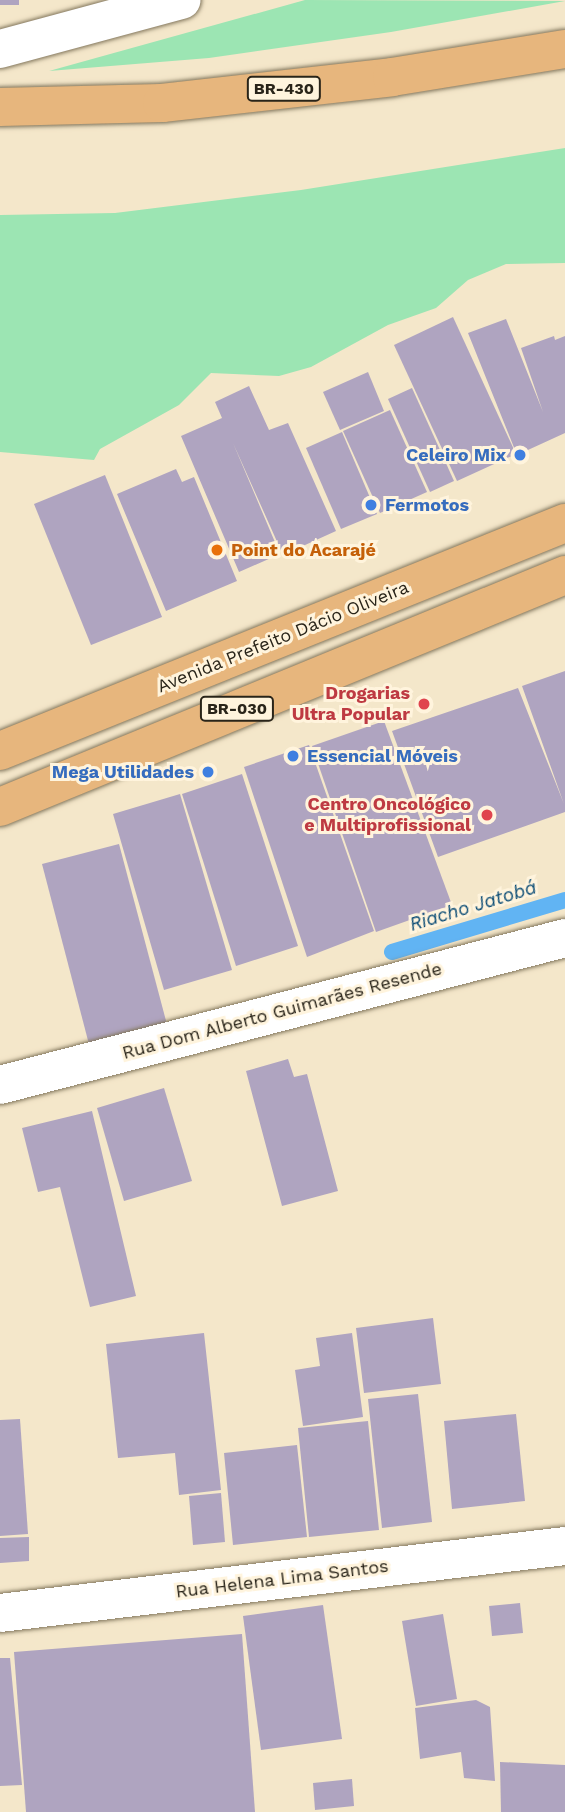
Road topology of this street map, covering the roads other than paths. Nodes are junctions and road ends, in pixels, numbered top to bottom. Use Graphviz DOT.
graph roads {
  1 [pos="181,0"];
  2 [pos="0,49"];
  3 [pos="565,49"];
  4 [pos="0,107"];
  5 [pos="565,523"];
  6 [pos="565,575"];
  7 [pos="0,751"];
  8 [pos="0,807"];
  9 [pos="565,938"];
  10 [pos="0,1085"];
  11 [pos="565,1546"];
  12 [pos="0,1613"];
  1 -- 2 [label="street"];
  3 -- 4 [label="main road, BR-430"];
  5 -- 7 [label="main road, Avenida Prefeito Dácio Oliveira / BR-030"];
  6 -- 8 [label="main road, BR-030"];
  9 -- 10 [label="street, Rua Dom Alberto Guimarães Resende"];
  11 -- 12 [label="street, Rua Helena Lima Santos"];
}
